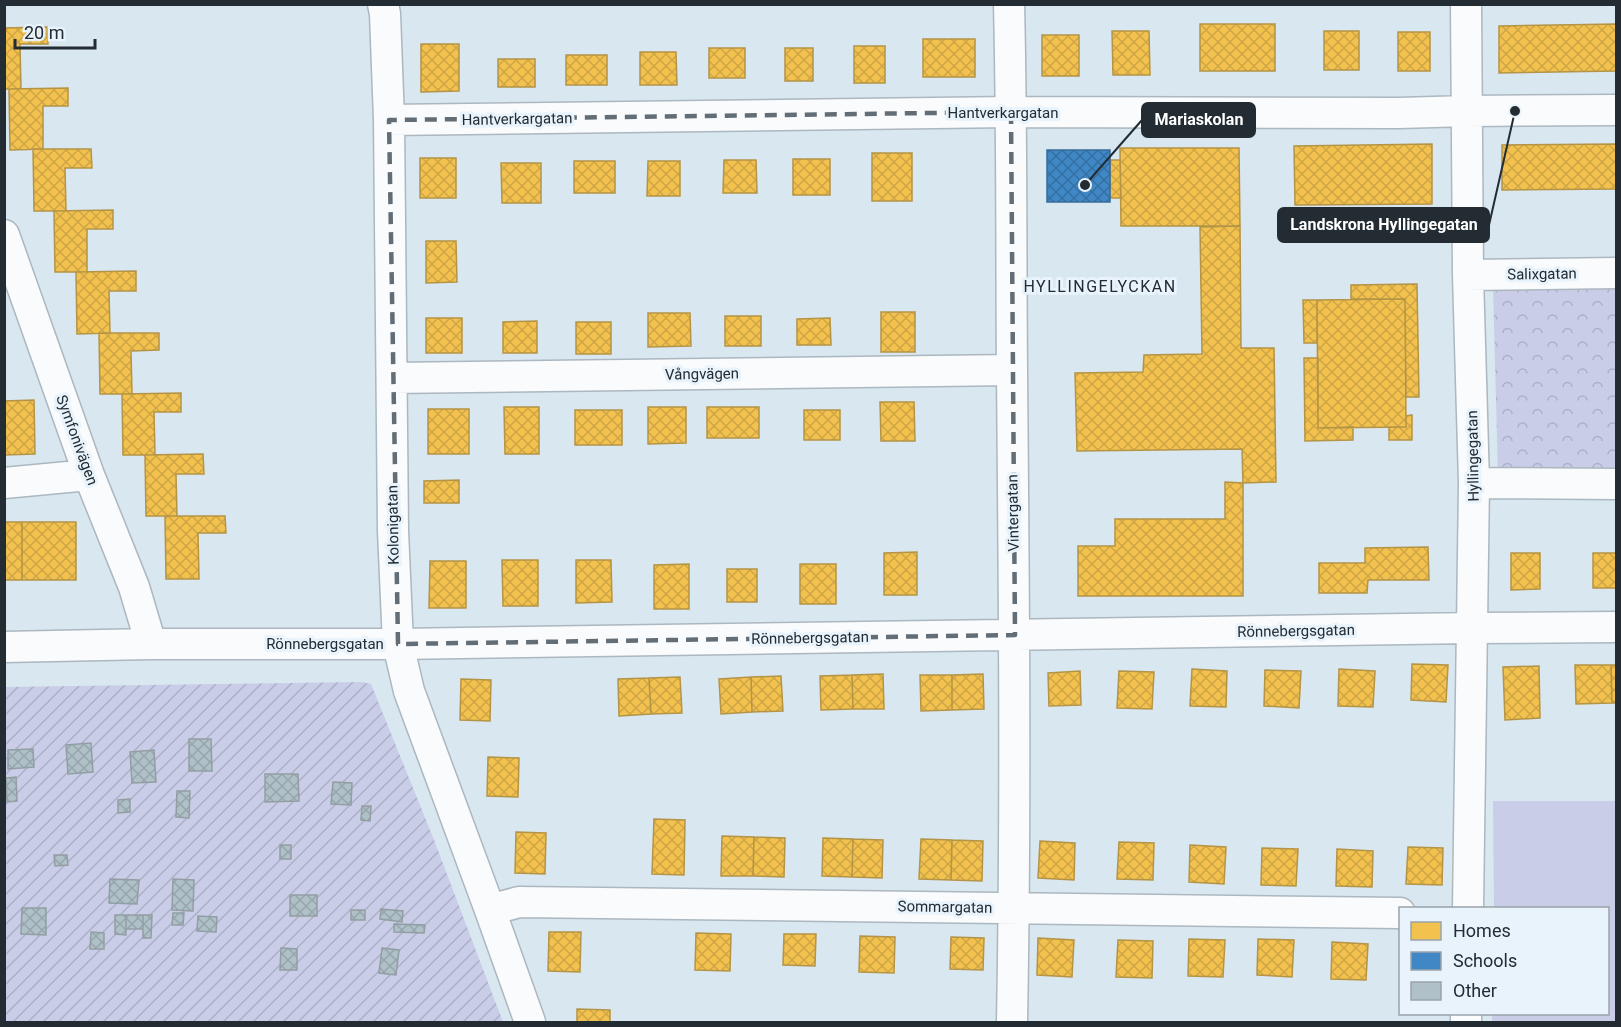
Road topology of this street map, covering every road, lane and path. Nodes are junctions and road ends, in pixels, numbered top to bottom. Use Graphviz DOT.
graph roads {
  1 [pos="383,4"];
  2 [pos="1009,4"];
  3 [pos="1466,4"];
  4 [pos="1617,110"];
  5 [pos="1468,111"];
  6 [pos="1011,112"];
  7 [pos="389,120"];
  8 [pos="4,235"];
  9 [pos="1617,273"];
  10 [pos="1468,274"];
  11 [pos="1012,370"];
  12 [pos="392,378"];
  13 [pos="89,475"];
  14 [pos="4,483"];
  15 [pos="1474,483"];
  16 [pos="1617,484"];
  17 [pos="1617,627"];
  18 [pos="1473,628"];
  19 [pos="1015,635"];
  20 [pos="151,644"];
  21 [pos="398,644"];
  22 [pos="4,647"];
  23 [pos="1468,907"];
  24 [pos="1014,908"];
  25 [pos="490,910"];
  26 [pos="1399,913"];
  27 [pos="530,1023"];
  28 [pos="1012,1023"];
  1 -- 7 [label="street, Kolonigatan"];
  2 -- 6 [label="street, Vintergatan"];
  3 -- 5 [label="street, Hyllingegatan"];
  4 -- 5 [label="street, Hantverkargatan"];
  5 -- 6 [label="street, Hantverkargatan"];
  5 -- 10 [label="street, Hyllingegatan"];
  6 -- 7 [label="street, Hantverkargatan"];
  6 -- 11 [label="street, Vintergatan"];
  7 -- 12 [label="street, Kolonigatan"];
  8 -- 13 [label="street, Symfonivägen"];
  9 -- 10 [label="street, Salixgatan"];
  10 -- 15 [label="street, Hyllingegatan"];
  11 -- 12 [label="street, Vångvägen"];
  11 -- 19 [label="street, Vintergatan"];
  12 -- 21 [label="street, Kolonigatan"];
  13 -- 14 [label="street"];
  13 -- 20 [label="street, Symfonivägen"];
  15 -- 16 [label="street"];
  15 -- 18 [label="street, Hyllingegatan"];
  17 -- 18 [label="street, Rönnebergsgatan"];
  18 -- 19 [label="street, Rönnebergsgatan"];
  18 -- 23 [label="street, Hyllingegatan"];
  19 -- 21 [label="street, Rönnebergsgatan"];
  19 -- 24 [label="street, Vintergatan"];
  20 -- 21 [label="street, Rönnebergsgatan"];
  20 -- 22 [label="street, Rönnebergsgatan"];
  21 -- 25 [label="street, Kolonigatan"];
  24 -- 25 [label="street, Sommargatan"];
  24 -- 26 [label="street, Sommargatan"];
  24 -- 28 [label="street, Vintergatan"];
  25 -- 27 [label="street, Kolonigatan"];
}
